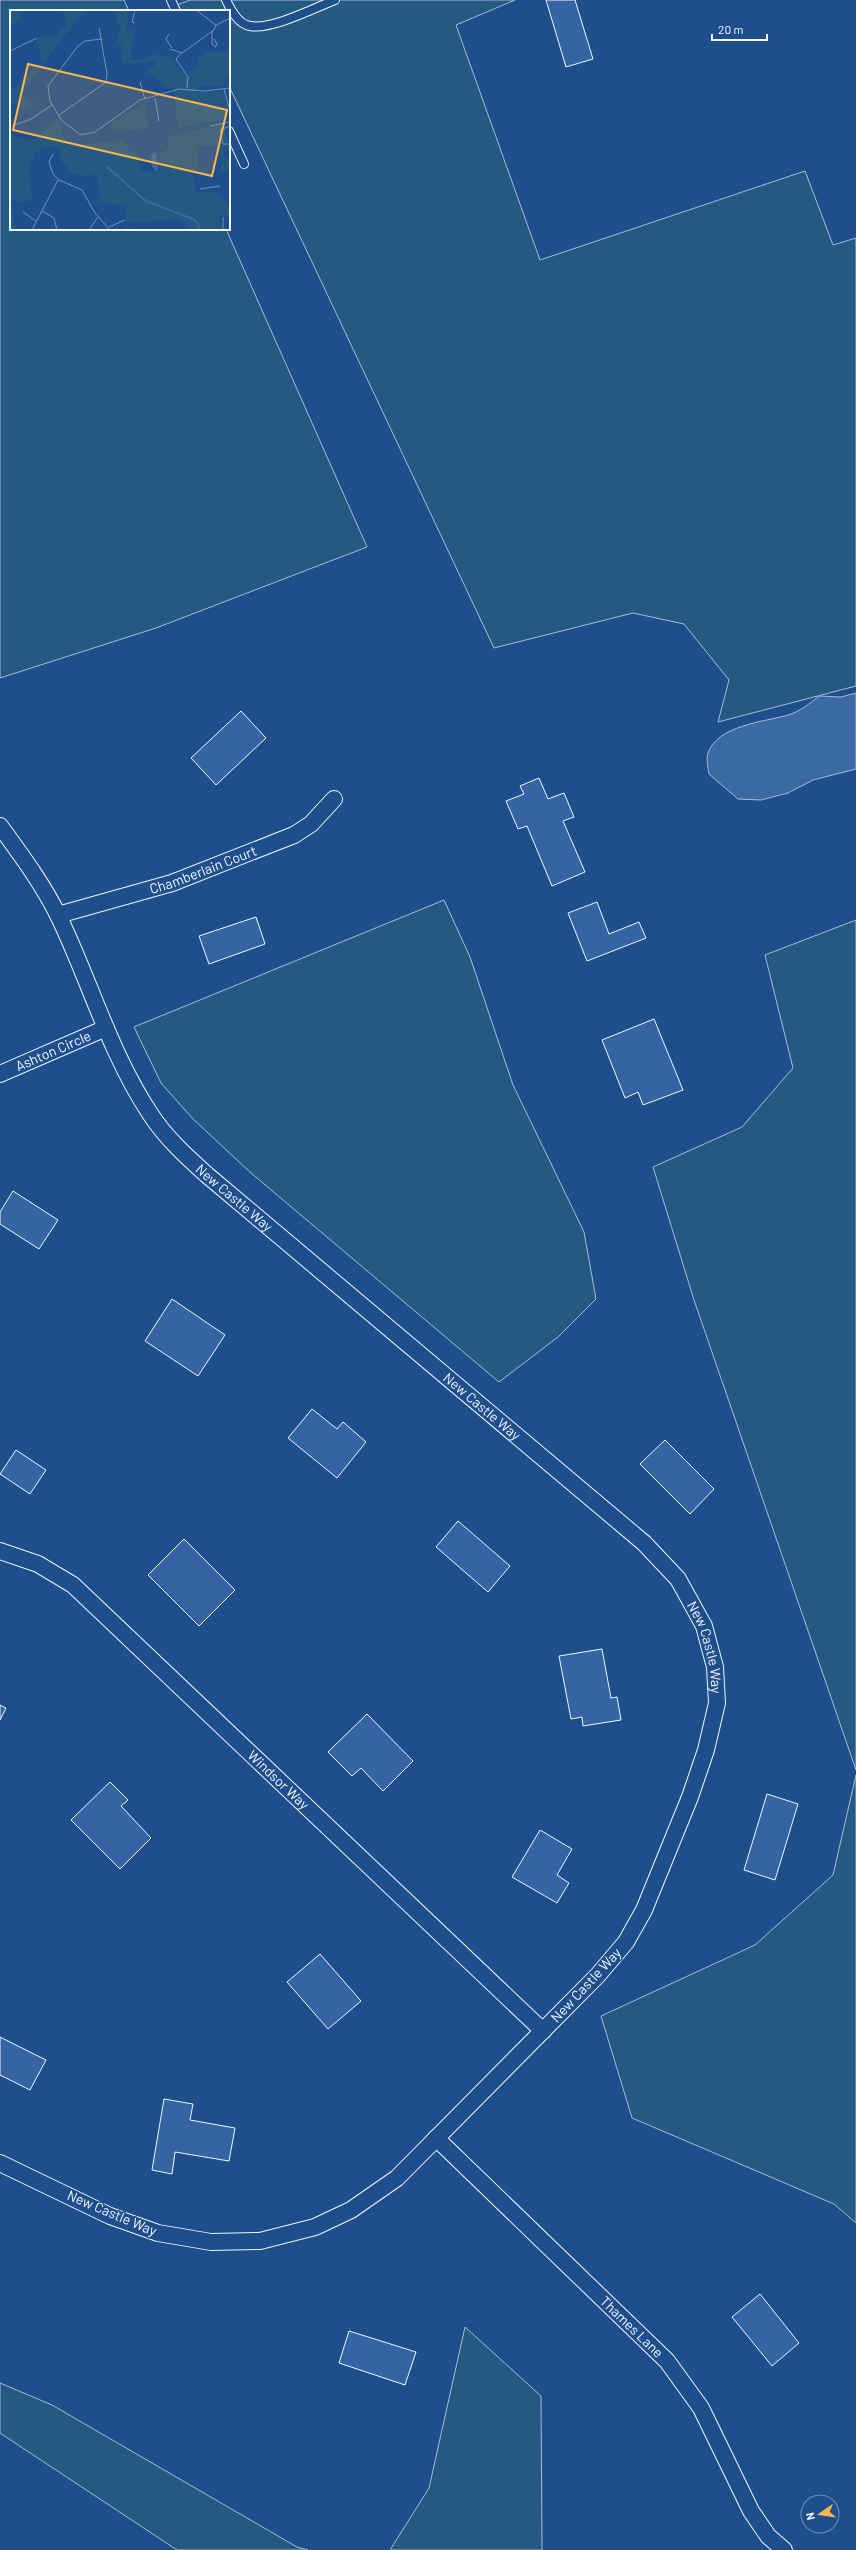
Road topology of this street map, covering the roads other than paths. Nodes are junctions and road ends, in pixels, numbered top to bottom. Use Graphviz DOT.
graph roads {
  1 [pos="171,0"];
  2 [pos="226,0"];
  3 [pos="335,0"];
  4 [pos="176,10"];
  5 [pos="230,133"];
  6 [pos="244,164"];
  7 [pos="334,799"];
  8 [pos="0,826"];
  9 [pos="58,915"];
  10 [pos="106,1028"];
  11 [pos="0,1074"];
  12 [pos="0,1551"];
  13 [pos="543,2031"];
  14 [pos="436,2138"];
  15 [pos="0,2163"];
  16 [pos="784,2550"];
  1 -- 4 [label="lane"];
  2 -- 3 [label="lane"];
  5 -- 6 [label="lane"];
  7 -- 9 [label="street, Chamberlain Court"];
  8 -- 9 [label="street, New Castle Way"];
  9 -- 10 [label="street, New Castle Way"];
  10 -- 11 [label="street, Ashton Circle"];
  10 -- 13 [label="street, New Castle Way"];
  12 -- 13 [label="street, Windsor Way"];
  13 -- 14 [label="street, New Castle Way"];
  14 -- 15 [label="street, New Castle Way"];
  14 -- 16 [label="street, Thames Lane"];
}
